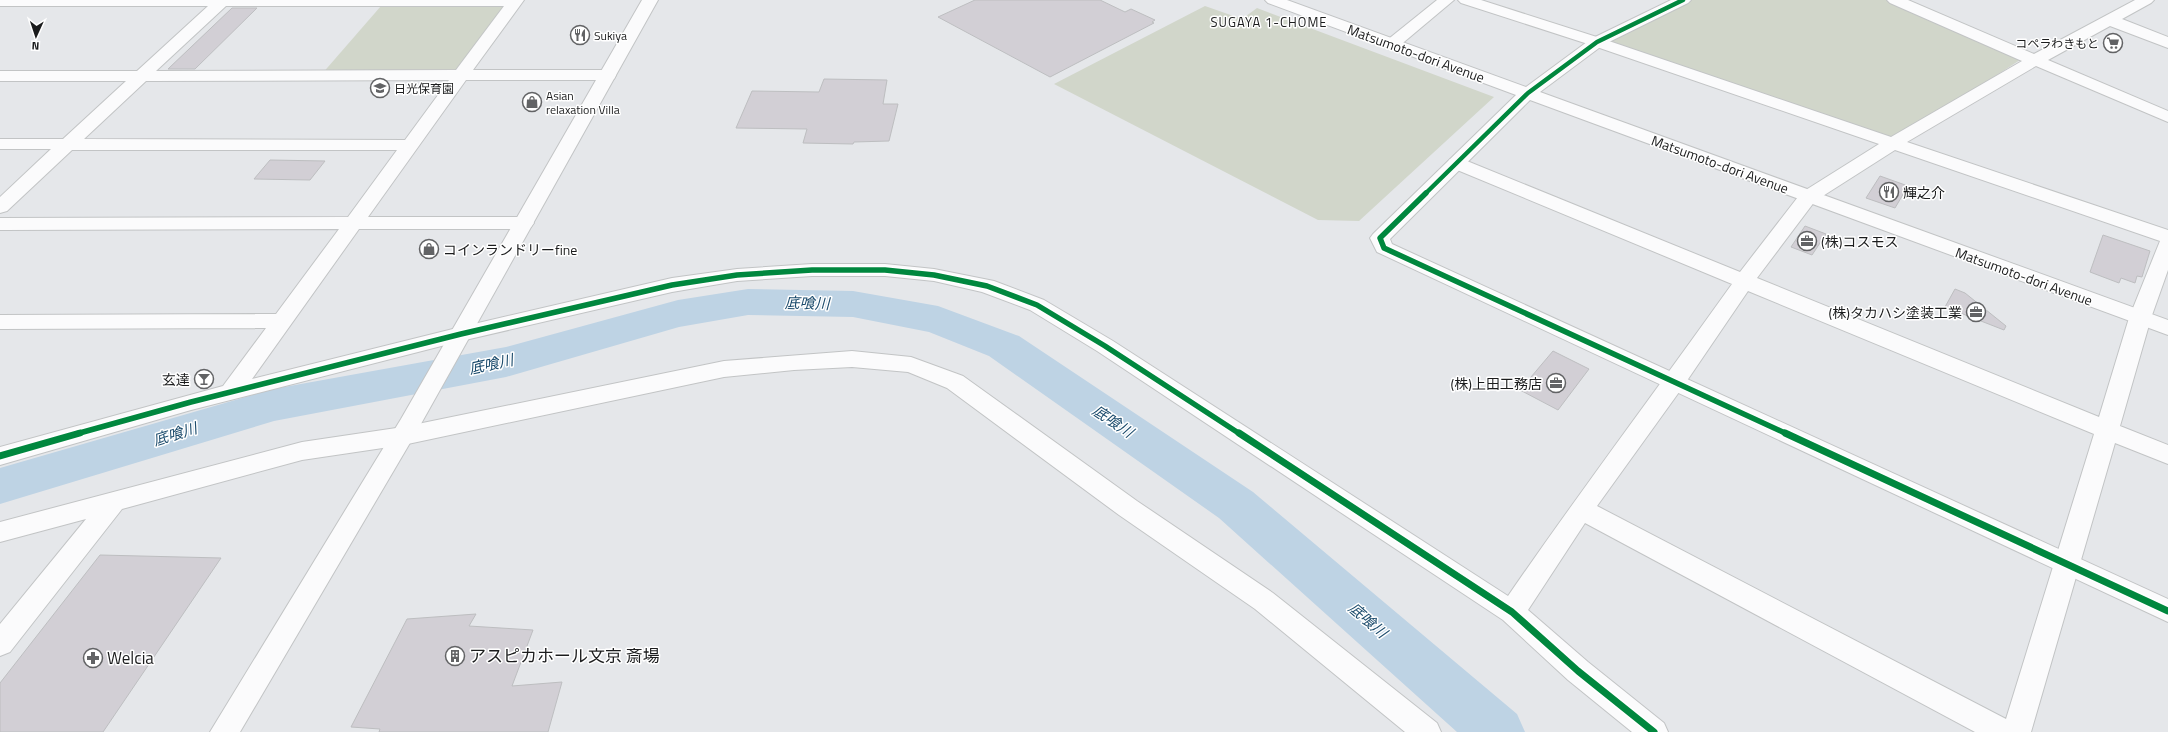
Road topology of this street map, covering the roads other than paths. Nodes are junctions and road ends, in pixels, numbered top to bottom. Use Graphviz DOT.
graph roads {
  1 [pos="650,0"];
  2 [pos="1273,0"];
  3 [pos="1446,0"];
  4 [pos="1466,0"];
  5 [pos="1683,0"];
  6 [pos="1895,0"];
  7 [pos="2146,0"];
  8 [pos="0,1"];
  9 [pos="222,1"];
  10 [pos="515,1"];
  11 [pos="2109,20"];
  12 [pos="1597,42"];
  13 [pos="2168,43"];
  14 [pos="1392,44"];
  15 [pos="2035,60"];
  16 [pos="461,75"];
  17 [pos="608,75"];
  18 [pos="0,76"];
  19 [pos="141,76"];
  20 [pos="1528,93"];
  21 [pos="2168,116"];
  22 [pos="1893,143"];
  23 [pos="0,144"];
  24 [pos="67,144"];
  25 [pos="410,145"];
  26 [pos="1456,164"];
  27 [pos="1808,197"];
  28 [pos="0,207"];
  29 [pos="353,223"];
  30 [pos="524,223"];
  31 [pos="0,224"];
  32 [pos="2168,237"];
  33 [pos="2168,243"];
  34 [pos="1744,281"];
  35 [pos="2140,318"];
  36 [pos="282,321"];
  37 [pos="0,322"];
  38 [pos="2168,328"];
  39 [pos="457,341"];
  40 [pos="1674,382"];
  41 [pos="230,393"];
  42 [pos="2107,430"];
  43 [pos="406,431"];
  44 [pos="0,442"];
  45 [pos="46,443"];
  46 [pos="2168,455"];
  47 [pos="0,456"];
  48 [pos="115,500"];
  49 [pos="1581,509"];
  50 [pos="0,532"];
  51 [pos="2067,565"];
  52 [pos="2168,611"];
  53 [pos="1512,612"];
  54 [pos="0,644"];
  55 [pos="224,732"];
  56 [pos="1427,732"];
  57 [pos="1654,732"];
  58 [pos="2003,732"];
  59 [pos="2017,732"];
  1 -- 17 [label="street"];
  2 -- 14 [label="street, Matsumoto-dori Avenue"];
  3 -- 14 [label="street"];
  4 -- 12 [label="street"];
  5 -- 12 [label="street"];
  6 -- 15 [label="street"];
  7 -- 11 [label="street"];
  8 -- 9 [label="street"];
  9 -- 10 [label="street"];
  9 -- 19 [label="street"];
  10 -- 16 [label="street"];
  11 -- 13 [label="street"];
  11 -- 15 [label="street"];
  12 -- 20 [label="street"];
  12 -- 22 [label="street"];
  14 -- 20 [label="street, Matsumoto-dori Avenue"];
  15 -- 21 [label="street"];
  15 -- 22 [label="street"];
  16 -- 17 [label="street"];
  16 -- 19 [label="street"];
  16 -- 25 [label="street"];
  17 -- 30 [label="street"];
  18 -- 19 [label="street"];
  19 -- 24 [label="street"];
  20 -- 26 [label="street"];
  20 -- 27 [label="street, Matsumoto-dori Avenue"];
  22 -- 27 [label="street"];
  22 -- 32 [label="street"];
  23 -- 24 [label="street"];
  24 -- 25 [label="street"];
  24 -- 28 [label="street"];
  25 -- 29 [label="street"];
  26 -- 34 [label="street"];
  26 -- 40 [label="street"];
  27 -- 34 [label="street"];
  27 -- 35 [label="street, Matsumoto-dori Avenue"];
  29 -- 30 [label="street"];
  29 -- 31 [label="street"];
  29 -- 36 [label="street"];
  30 -- 39 [label="street"];
  33 -- 35 [label="street"];
  34 -- 40 [label="street"];
  34 -- 42 [label="street"];
  35 -- 38 [label="street, Matsumoto-dori Avenue"];
  35 -- 42 [label="street"];
  36 -- 37 [label="street"];
  36 -- 41 [label="street"];
  39 -- 41 [label="street"];
  39 -- 43 [label="street"];
  39 -- 53 [label="street"];
  40 -- 49 [label="street"];
  40 -- 51 [label="street"];
  41 -- 45 [label="street"];
  42 -- 46 [label="street"];
  42 -- 51 [label="street"];
  43 -- 48 [label="street"];
  43 -- 55 [label="street"];
  43 -- 56 [label="street"];
  44 -- 45 [label="street"];
  45 -- 47 [label="street"];
  48 -- 50 [label="street"];
  48 -- 54 [label="street"];
  49 -- 53 [label="street"];
  49 -- 58 [label="street"];
  51 -- 52 [label="street"];
  51 -- 59 [label="street"];
  53 -- 57 [label="street"];
}
